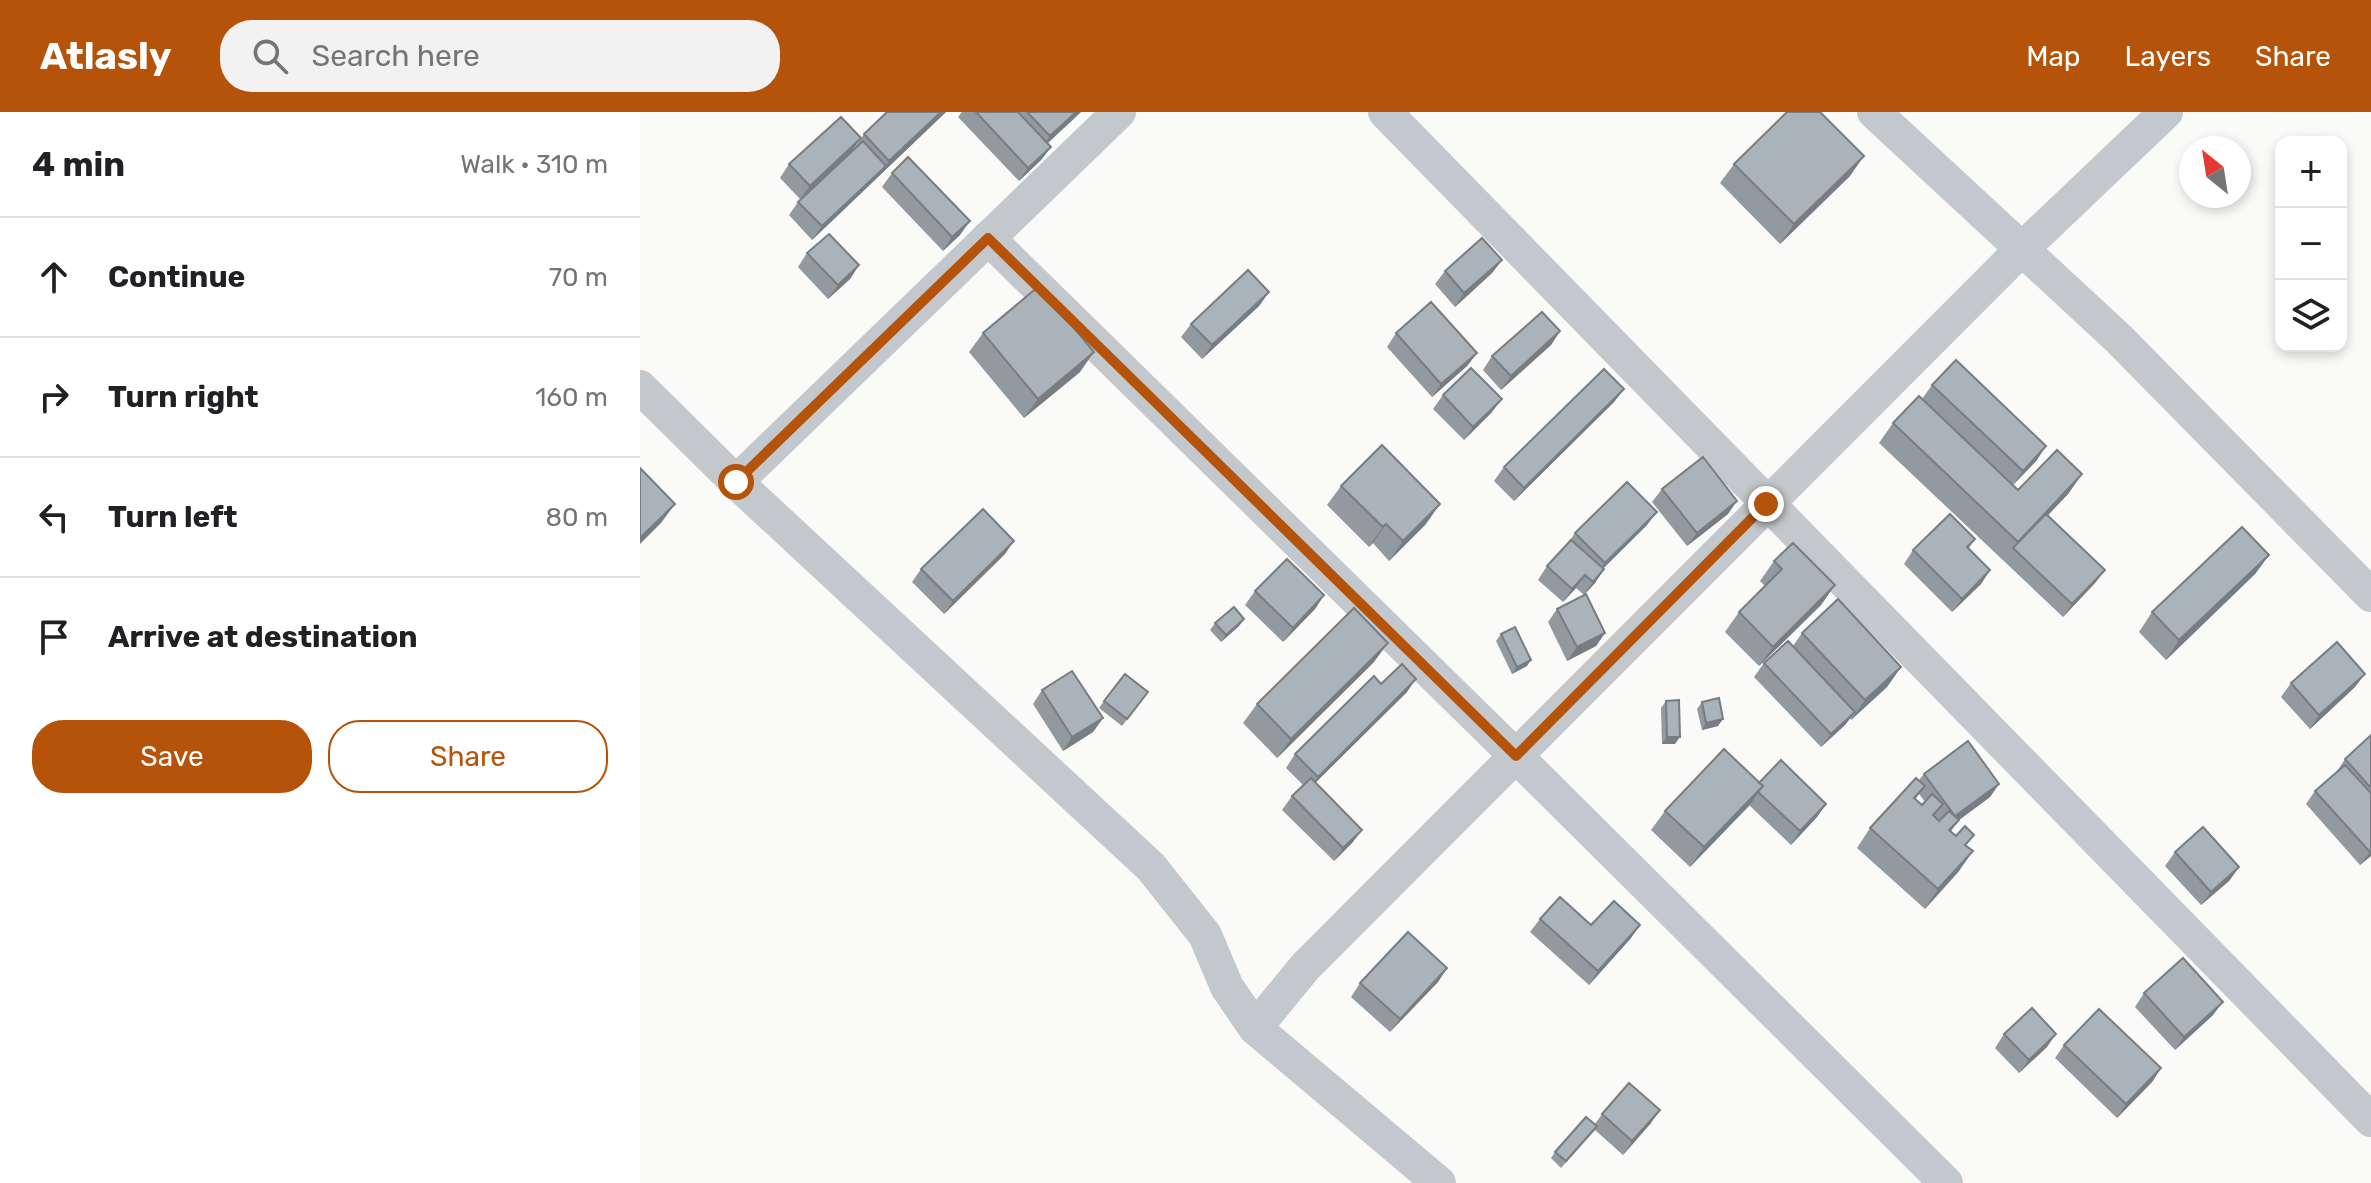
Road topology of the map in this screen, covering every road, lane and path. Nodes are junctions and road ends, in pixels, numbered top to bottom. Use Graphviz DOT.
graph roads {
  1 [pos="1119,112"];
  2 [pos="1385,112"];
  3 [pos="1874,112"];
  4 [pos="2166,112"];
  5 [pos="988,238"];
  6 [pos="2022,249"];
  7 [pos="640,387"];
  8 [pos="736,482"];
  9 [pos="1766,504"];
  10 [pos="2371,595"];
  11 [pos="1516,756"];
  12 [pos="1255,1028"];
  13 [pos="2371,1120"];
  14 [pos="1439,1183"];
  15 [pos="1946,1183"];
  1 -- 5 [label="street"];
  2 -- 9 [label="street"];
  3 -- 6 [label="street"];
  4 -- 6 [label="street"];
  5 -- 8 [label="street"];
  5 -- 11 [label="street"];
  6 -- 9 [label="street"];
  6 -- 10 [label="street"];
  7 -- 8 [label="street"];
  8 -- 12 [label="street"];
  9 -- 11 [label="street"];
  9 -- 13 [label="street"];
  11 -- 12 [label="street"];
  11 -- 15 [label="street"];
  12 -- 14 [label="street"];
}
